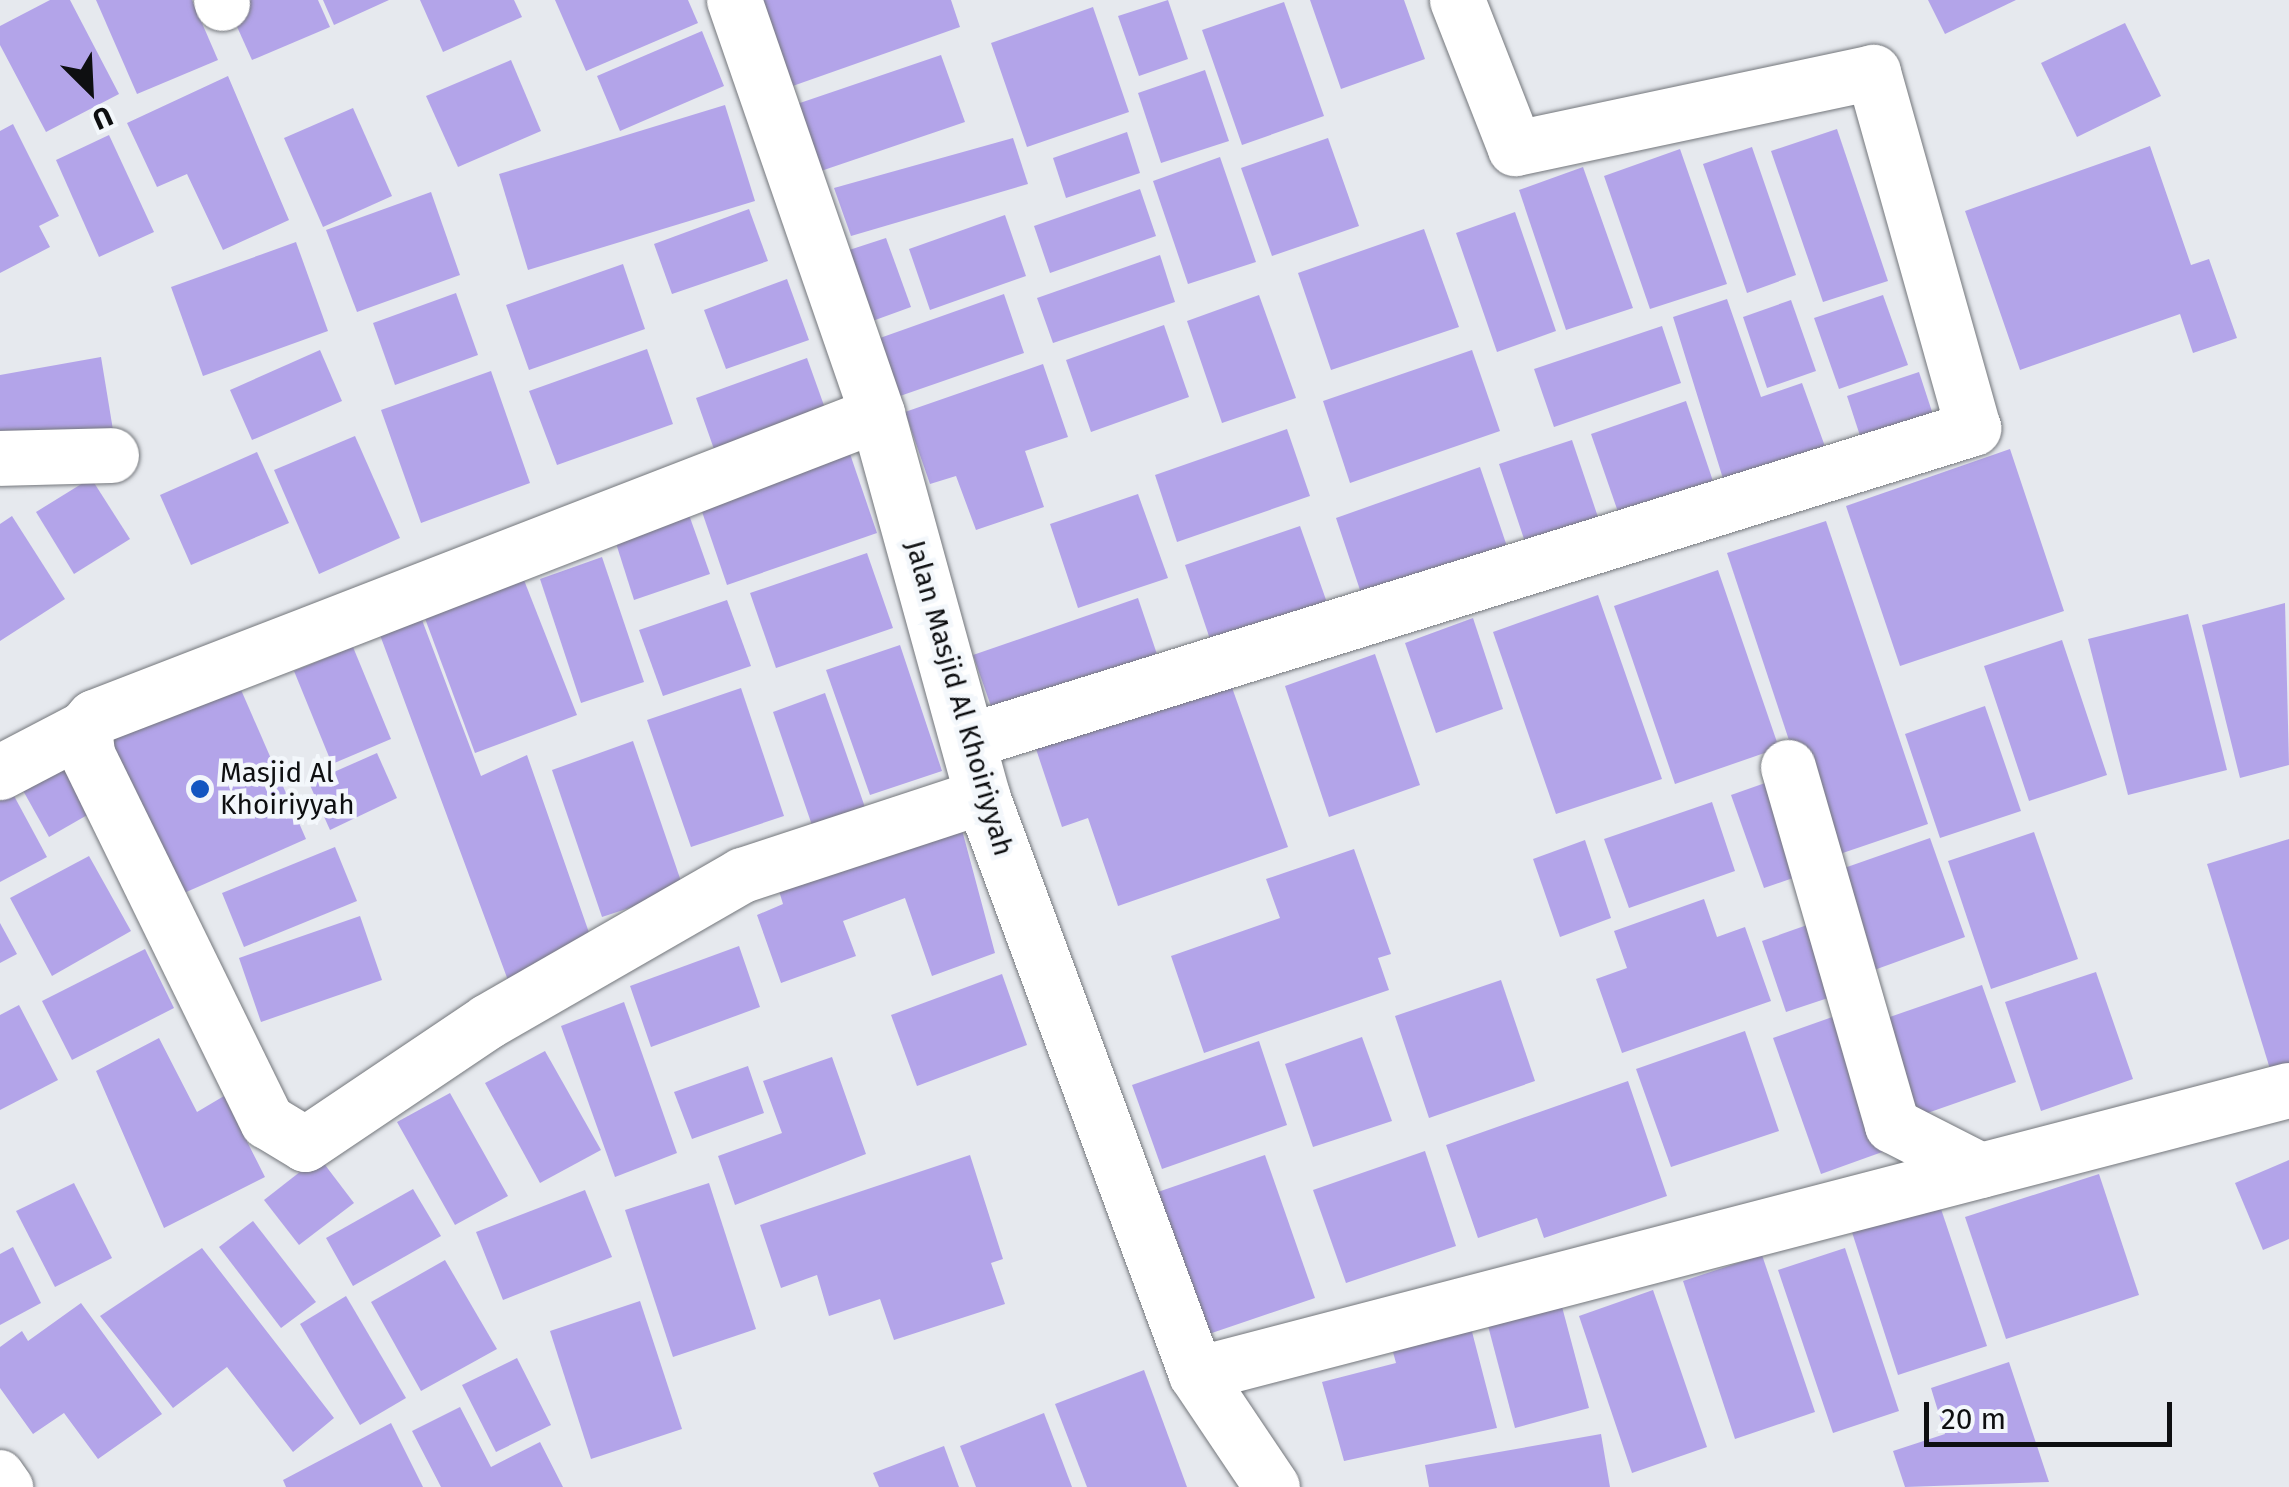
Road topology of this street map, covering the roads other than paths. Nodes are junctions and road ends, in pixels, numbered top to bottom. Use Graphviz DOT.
graph roads {
  1 [pos="734,0"];
  2 [pos="1457,0"];
  3 [pos="876,414"];
  4 [pos="110,454"];
  5 [pos="0,458"];
  6 [pos="84,728"];
  7 [pos="968,741"];
  8 [pos="1788,767"];
  9 [pos="0,772"];
  10 [pos="982,796"];
  11 [pos="2289,1090"];
  12 [pos="1980,1170"];
  13 [pos="1196,1374"];
  14 [pos="0,1474"];
  15 [pos="8,1487"];
  16 [pos="1272,1487"];
  1 -- 3 [label="street, Jalan Masjid Al Khoiriyyah"];
  2 -- 7 [label="street"];
  3 -- 6 [label="street"];
  3 -- 7 [label="street, Jalan Masjid Al Khoiriyyah"];
  4 -- 5 [label="street"];
  6 -- 9 [label="street"];
  6 -- 10 [label="street"];
  7 -- 10 [label="street, Jalan Masjid Al Khoiriyyah"];
  8 -- 12 [label="street"];
  10 -- 13 [label="street, Jalan Masjid Al Khoiriyyah"];
  11 -- 12 [label="street"];
  12 -- 13 [label="street"];
  13 -- 16 [label="street, Jalan Masjid Al Khoiriyyah"];
  14 -- 15 [label="lane"];
}
